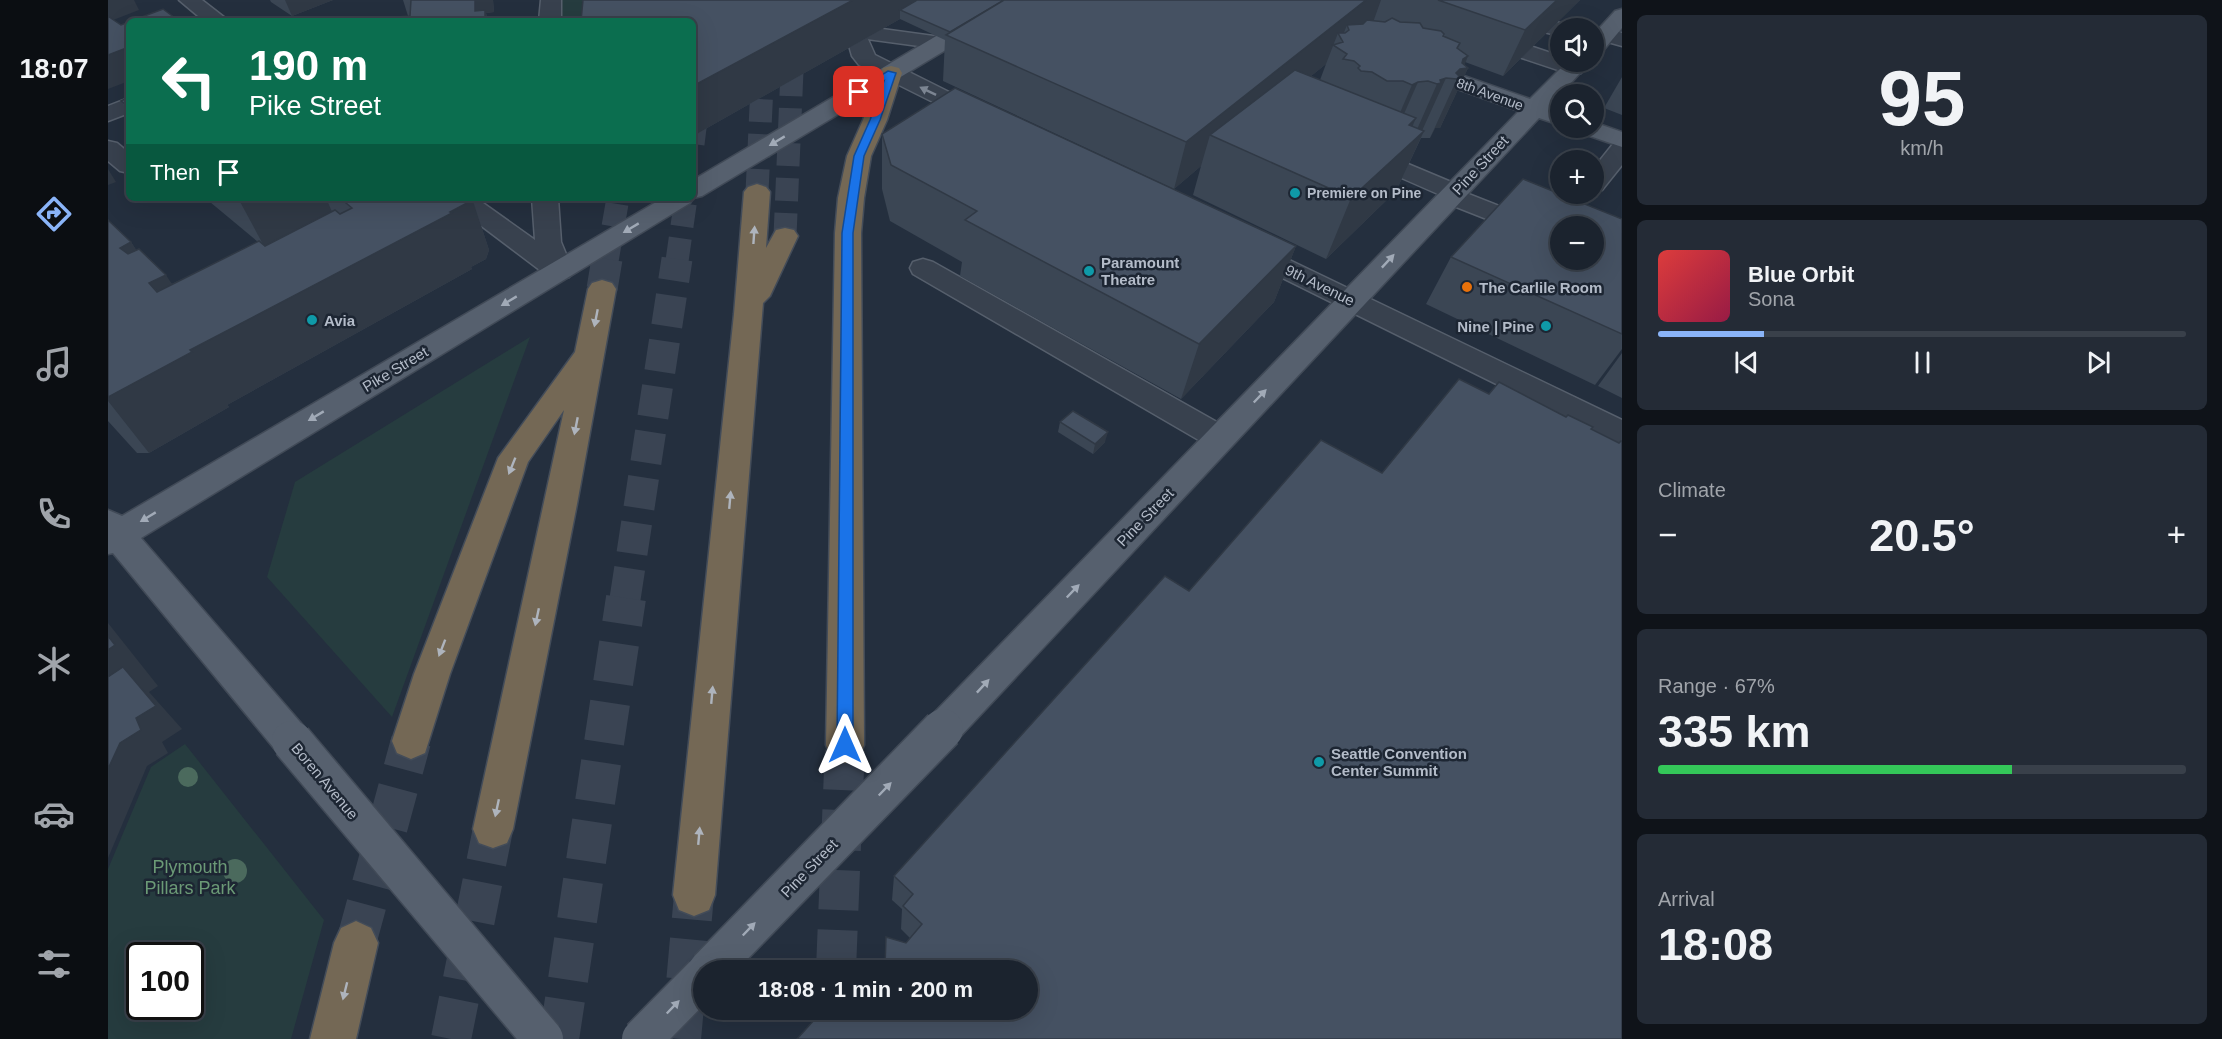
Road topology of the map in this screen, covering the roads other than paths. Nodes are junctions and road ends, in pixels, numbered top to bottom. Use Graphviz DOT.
graph roads {
  1 [pos="189,0"];
  2 [pos="551,0"];
  3 [pos="1622,15"];
  4 [pos="214,18"];
  5 [pos="550,18"];
  6 [pos="1604,38"];
  7 [pos="944,42"];
  8 [pos="1527,52"];
  9 [pos="1550,58"];
  10 [pos="1397,59"];
  11 [pos="1569,72"];
  12 [pos="891,73"];
  13 [pos="126,106"];
  14 [pos="1532,110"];
  15 [pos="108,114"];
  16 [pos="1550,115"];
  17 [pos="946,125"];
  18 [pos="893,130"];
  19 [pos="996,130"];
  20 [pos="1604,133"];
  21 [pos="1622,140"];
  22 [pos="864,141"];
  23 [pos="1342,143"];
  24 [pos="108,148"];
  25 [pos="1622,149"];
  26 [pos="126,163"];
  27 [pos="696,189"];
  28 [pos="757,192"];
  29 [pos="1452,194"];
  30 [pos="464,201"];
  31 [pos="546,201"];
  32 [pos="676,201"];
  33 [pos="1570,216"];
  34 [pos="785,236"];
  35 [pos="1224,239"];
  36 [pos="923,268"];
  37 [pos="560,271"];
  38 [pos="602,289"];
  39 [pos="1351,300"];
  40 [pos="748,314"];
  41 [pos="591,348"];
  42 [pos="1622,433"];
  43 [pos="1220,438"];
  44 [pos="111,533"];
  45 [pos="411,741"];
  46 [pos="845,745"];
  47 [pos="493,829"];
  48 [pos="694,895"];
  49 [pos="357,943"];
  50 [pos="719,960"];
  51 [pos="693,987"];
  52 [pos="333,1039"];
  53 [pos="543,1039"];
  54 [pos="642,1039"];
  1 -- 4 [label="street"];
  2 -- 5 [label="street"];
  3 -- 6 [label="main road"];
  7 -- 12 [label="main road"];
  7 -- 12 [label="street"];
  8 -- 9 [label="street"];
  10 -- 14 [label="main road, 8th Avenue"];
  11 -- 14 [label="main road, Pine Street"];
  19 -- 12 [label="street, one-way"];
  12 -- 22 [label="highway"];
  12 -- 27 [label="main road, one-way"];
  13 -- 15 [label="street"];
  14 -- 16 [label="main road, 8th Avenue"];
  14 -- 29 [label="main road, Pine Street"];
  17 -- 19 [label="highway"];
  18 -- 22 [label="highway"];
  20 -- 21 [label="main road"];
  22 -- 46 [label="highway"];
  23 -- 29 [label="street"];
  24 -- 26 [label="street"];
  25 -- 33 [label="street"];
  40 -- 28 [label="highway, one-way"];
  29 -- 33 [label="street"];
  39 -- 29 [label="main road, Pine Street, one-way"];
  30 -- 37 [label="street"];
  31 -- 37 [label="street"];
  32 -- 37 [label="main road, Pike Street, one-way"];
  34 -- 40 [label="highway"];
  35 -- 39 [label="street, 9th Avenue"];
  36 -- 43 [label="street"];
  37 -- 44 [label="main road, Pike Street, one-way"];
  38 -- 41 [label="highway, one-way"];
  39 -- 42 [label="street, 9th Avenue"];
  43 -- 39 [label="main road, Pine Street, one-way"];
  48 -- 40 [label="highway, one-way"];
  41 -- 45 [label="highway, one-way"];
  41 -- 47 [label="highway, one-way"];
  50 -- 43 [label="main road, Pine Street, one-way, bridge"];
  44 -- 53 [label="main road, Boren Avenue, bridge"];
  49 -- 52 [label="highway, one-way"];
  54 -- 51 [label="main road, one-way, bridge"];
}
